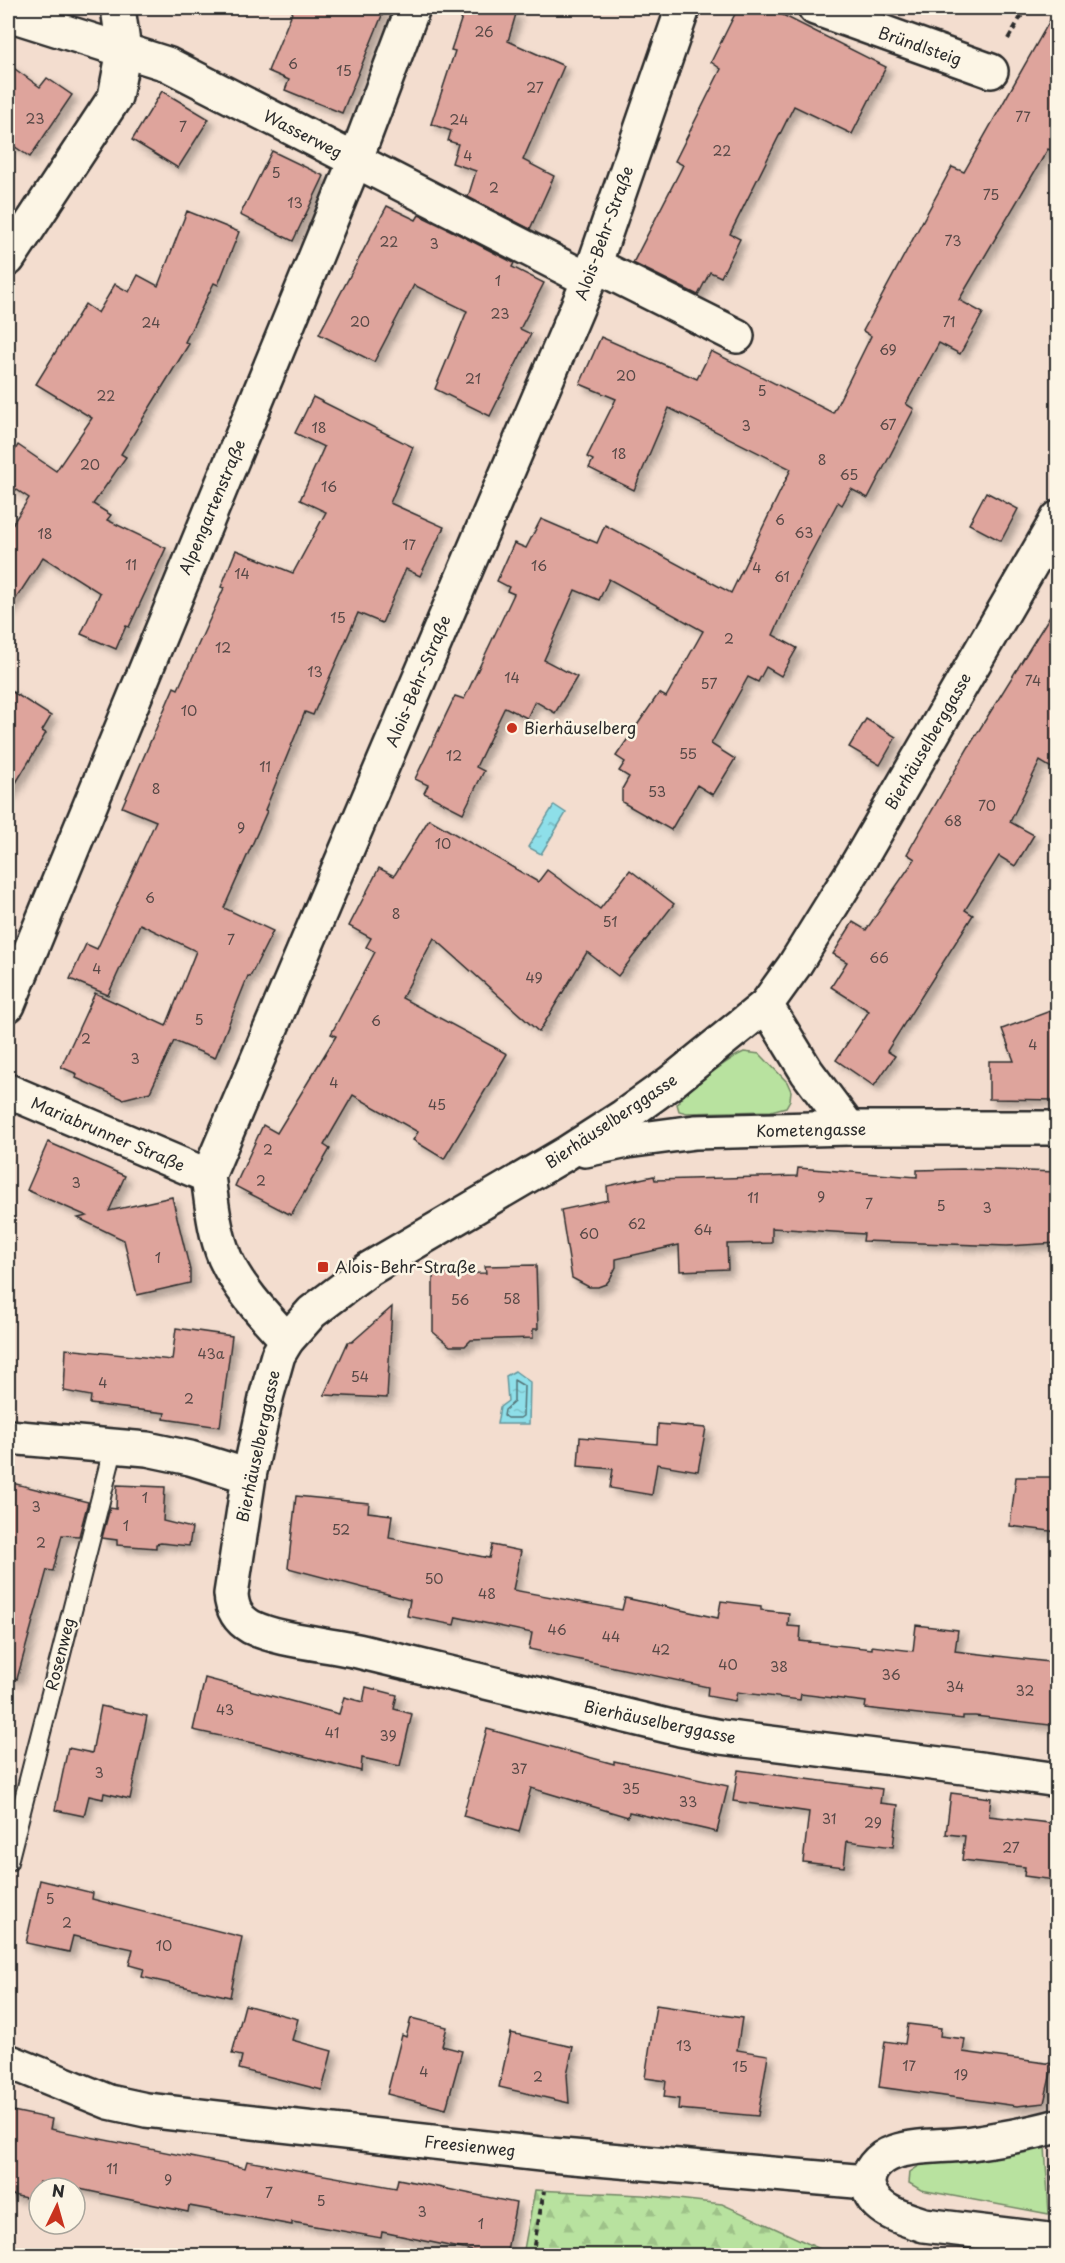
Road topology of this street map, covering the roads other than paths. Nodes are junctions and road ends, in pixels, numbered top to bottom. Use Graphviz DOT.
graph roads {
  1 [pos="118,8"];
  2 [pos="413,8"];
  3 [pos="682,8"];
  4 [pos="816,8"];
  5 [pos="8,14"];
  6 [pos="124,50"];
  7 [pos="991,71"];
  8 [pos="355,161"];
  9 [pos="8,259"];
  10 [pos="592,272"];
  11 [pos="737,336"];
  12 [pos="1058,518"];
  13 [pos="8,1005"];
  14 [pos="766,1005"];
  15 [pos="8,1091"];
  16 [pos="849,1128"];
  17 [pos="1058,1128"];
  18 [pos="566,1154"];
  19 [pos="208,1176"];
  20 [pos="286,1340"];
  21 [pos="8,1437"];
  22 [pos="114,1446"];
  23 [pos="249,1476"];
  24 [pos="1058,1780"];
  25 [pos="8,1862"];
  26 [pos="8,2061"];
  27 [pos="1053,2127"];
  28 [pos="867,2182"];
  29 [pos="1058,2241"];
  1 -- 6 [label="street"];
  2 -- 8 [label="street, Alpengartenstraße"];
  3 -- 10 [label="street, Alois-Behr-Straße"];
  4 -- 7 [label="street, Bründlsteig"];
  5 -- 6 [label="street, Wasserweg"];
  6 -- 8 [label="street, Wasserweg"];
  6 -- 9 [label="street"];
  8 -- 10 [label="street, Wasserweg"];
  8 -- 13 [label="street, Alpengartenstraße"];
  10 -- 11 [label="street, Wasserweg"];
  10 -- 19 [label="street, Alois-Behr-Straße"];
  12 -- 14 [label="street, Bierhäuselberggasse"];
  14 -- 16 [label="street"];
  14 -- 18 [label="street, Bierhäuselberggasse"];
  15 -- 19 [label="street, Mariabrunner Straße"];
  16 -- 17 [label="street, Kometengasse"];
  16 -- 18 [label="street, Kometengasse"];
  18 -- 20 [label="street, Bierhäuselberggasse"];
  19 -- 20 [label="street"];
  20 -- 23 [label="street, Bierhäuselberggasse"];
  21 -- 22 [label="street"];
  22 -- 23 [label="street"];
  22 -- 25 [label="lane, Rosenweg"];
  23 -- 24 [label="street, Bierhäuselberggasse"];
  26 -- 28 [label="street, Freesienweg"];
  27 -- 28 [label="street"];
  28 -- 29 [label="street"];
}
